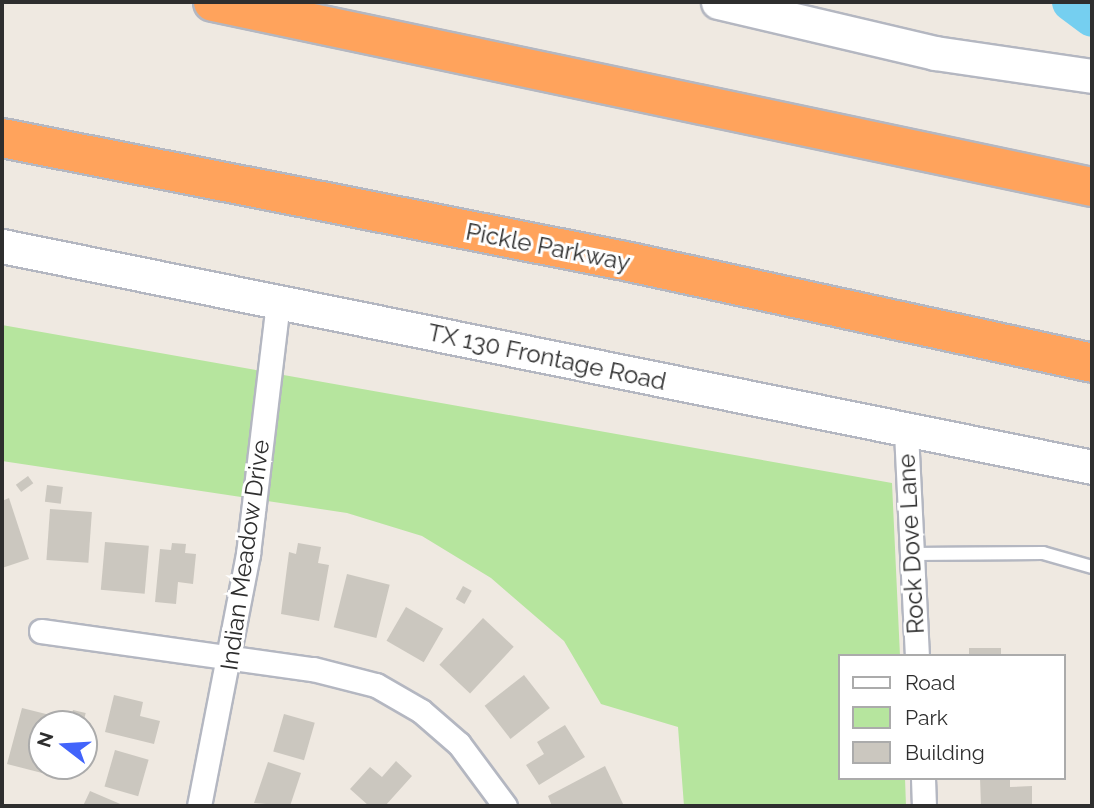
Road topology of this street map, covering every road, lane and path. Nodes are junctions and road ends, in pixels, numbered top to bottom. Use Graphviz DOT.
graph roads {
  1 [pos="213,2"];
  2 [pos="256,2"];
  3 [pos="718,2"];
  4 [pos="340,27"];
  5 [pos="1092,76"];
  6 [pos="2,138"];
  7 [pos="2,147"];
  8 [pos="143,169"];
  9 [pos="1092,187"];
  10 [pos="2,246"];
  11 [pos="278,301"];
  12 [pos="1092,363"];
  13 [pos="906,432"];
  14 [pos="1092,467"];
  15 [pos="912,554"];
  16 [pos="1092,567"];
  17 [pos="41,631"];
  18 [pos="917,654"];
  19 [pos="231,656"];
  20 [pos="923,780"];
  21 [pos="199,806"];
  22 [pos="505,806"];
  23 [pos="924,806"];
  1 -- 4 [label="highway"];
  2 -- 4 [label="highway"];
  3 -- 5 [label="street"];
  4 -- 9 [label="highway"];
  6 -- 8 [label="highway, Pickle Parkway"];
  7 -- 8 [label="highway"];
  8 -- 12 [label="highway, Pickle Parkway"];
  10 -- 11 [label="street, TX 130 Frontage Road"];
  11 -- 13 [label="street, TX 130 Frontage Road"];
  11 -- 19 [label="street, Indian Meadow Drive"];
  13 -- 14 [label="street, TX 130 Frontage Road"];
  13 -- 15 [label="street, Rock Dove Lane"];
  15 -- 16 [label="lane"];
  15 -- 18 [label="street, Rock Dove Lane"];
  17 -- 19 [label="street"];
  19 -- 21 [label="street, Indian Meadow Drive"];
  19 -- 22 [label="street"];
  20 -- 23 [label="street"];
}
